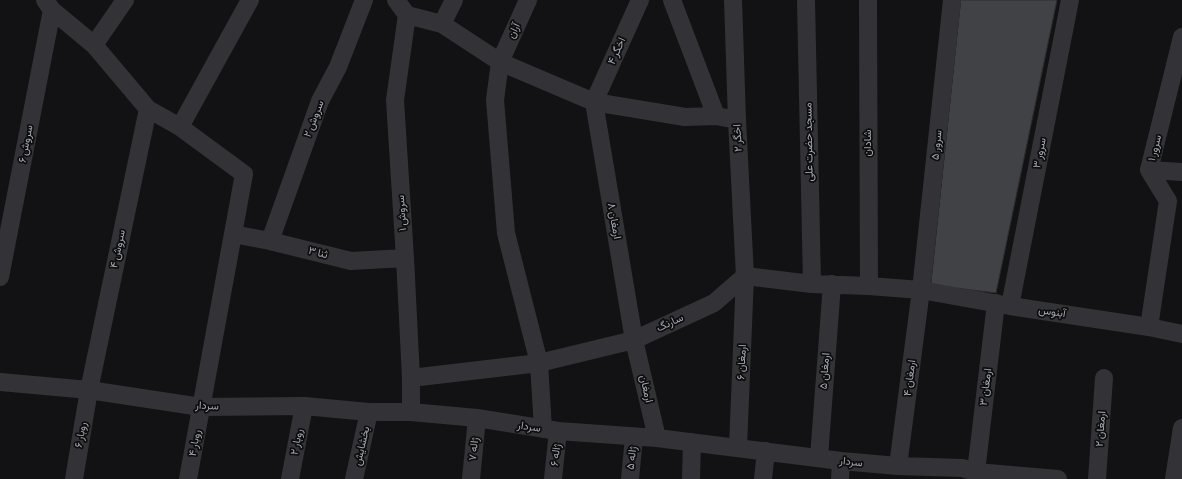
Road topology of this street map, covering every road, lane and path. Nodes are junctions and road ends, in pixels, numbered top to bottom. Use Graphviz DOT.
graph roads {
  1 [pos="125,0"];
  2 [pos="364,0"];
  3 [pos="396,0"];
  4 [pos="454,0"];
  5 [pos="528,0"];
  6 [pos="640,0"];
  7 [pos="672,0"];
  8 [pos="733,0"];
  9 [pos="806,0"];
  10 [pos="868,0"];
  11 [pos="952,0"];
  12 [pos="1070,0"];
  13 [pos="247,1"];
  14 [pos="48,5"];
  15 [pos="406,15"];
  16 [pos="442,24"];
  17 [pos="1182,36"];
  18 [pos="94,44"];
  19 [pos="500,62"];
  20 [pos="594,102"];
  21 [pos="148,108"];
  22 [pos="716,116"];
  23 [pos="737,120"];
  24 [pos="180,127"];
  25 [pos="1149,170"];
  26 [pos="1182,172"];
  27 [pos="233,234"];
  28 [pos="270,241"];
  29 [pos="405,258"];
  30 [pos="745,276"];
  31 [pos="0,277"];
  32 [pos="812,284"];
  33 [pos="832,284"];
  34 [pos="869,286"];
  35 [pos="921,290"];
  36 [pos="1003,304"];
  37 [pos="1150,327"];
  38 [pos="1182,334"];
  39 [pos="634,340"];
  40 [pos="539,363"];
  41 [pos="411,378"];
  42 [pos="1104,378"];
  43 [pos="0,382"];
  44 [pos="89,390"];
  45 [pos="304,406"];
  46 [pos="201,407"];
  47 [pos="369,412"];
  48 [pos="411,412"];
  49 [pos="477,418"];
  50 [pos="1182,428"];
  51 [pos="551,430"];
  52 [pos="634,437"];
  53 [pos="657,438"];
  54 [pos="692,442"];
  55 [pos="738,448"];
  56 [pos="766,451"];
  57 [pos="819,457"];
  58 [pos="841,461"];
  59 [pos="898,466"];
  60 [pos="966,473"];
  61 [pos="74,479"];
  62 [pos="188,479"];
  63 [pos="290,479"];
  64 [pos="354,479"];
  65 [pos="471,479"];
  66 [pos="553,479"];
  67 [pos="630,479"];
  68 [pos="691,479"];
  69 [pos="763,479"];
  70 [pos="840,479"];
  71 [pos="1053,479"];
  72 [pos="1097,479"];
  73 [pos="1174,479"];
  1 -- 18 [label="street"];
  2 -- 28 [label="street, سروش ۲"];
  3 -- 15 [label="street"];
  4 -- 16 [label="street"];
  5 -- 19 [label="street, آران"];
  6 -- 20 [label="street, اخگر ۴"];
  7 -- 22 [label="street"];
  8 -- 23 [label="street, اخگر ۲"];
  9 -- 32 [label="street, مسجد حضرت علی"];
  10 -- 34 [label="street, شادان"];
  11 -- 35 [label="street, سرور ۵"];
  12 -- 36 [label="street, سرور ۳"];
  13 -- 24 [label="street"];
  14 -- 18 [label="street"];
  14 -- 31 [label="street, سروش ۶"];
  15 -- 16 [label="street"];
  15 -- 29 [label="street, سروش ۱"];
  16 -- 19 [label="street"];
  17 -- 25 [label="street, سرور ۱"];
  18 -- 21 [label="street"];
  19 -- 20 [label="street"];
  19 -- 40 [label="street, آران"];
  20 -- 22 [label="street"];
  20 -- 39 [label="street, ارمغان ۸"];
  21 -- 24 [label="street"];
  21 -- 44 [label="street, سروش ۴"];
  22 -- 23 [label="street"];
  23 -- 30 [label="street, اخگر ۲"];
  24 -- 27 [label="street, روبار ۴"];
  25 -- 26 [label="street"];
  25 -- 37 [label="street, سرور ۱"];
  27 -- 28 [label="street, ثنا ۳"];
  27 -- 46 [label="street, روبار ۴"];
  28 -- 29 [label="street, ثنا ۳"];
  29 -- 41 [label="street, سروش ۱"];
  30 -- 32 [label="street"];
  30 -- 39 [label="street, سارنگ"];
  30 -- 55 [label="street, ارمغان ۶"];
  32 -- 33 [label="street"];
  33 -- 34 [label="street"];
  33 -- 57 [label="street, ارمغان ۵"];
  34 -- 35 [label="street"];
  35 -- 36 [label="street, آبنوس"];
  35 -- 59 [label="street, ارمغان ۴"];
  36 -- 37 [label="street, آبنوس"];
  36 -- 60 [label="street, ارمغان ۳"];
  37 -- 38 [label="street, آبنوس"];
  39 -- 40 [label="street, سارنگ"];
  39 -- 53 [label="street, ارمغان"];
  40 -- 41 [label="street, سارنگ"];
  40 -- 51 [label="street, ژاله ۶"];
  41 -- 48 [label="street, سروش ۱"];
  42 -- 72 [label="street, ارمغان ۲"];
  43 -- 44 [label="street, سردار"];
  44 -- 46 [label="street, سردار"];
  44 -- 61 [label="street, روبار ۶"];
  45 -- 46 [label="street, سردار"];
  45 -- 47 [label="street, سردار"];
  45 -- 63 [label="street, روبار ۲"];
  46 -- 62 [label="street, روبار ۴"];
  47 -- 48 [label="street, سردار"];
  47 -- 64 [label="street, بخشایش"];
  48 -- 49 [label="street, سردار"];
  49 -- 51 [label="street, سردار"];
  49 -- 65 [label="street, ژاله ۷"];
  50 -- 73 [label="street"];
  51 -- 52 [label="street, سردار"];
  51 -- 66 [label="street, ژاله ۶"];
  52 -- 53 [label="street, سردار"];
  52 -- 67 [label="street, ژاله ۵"];
  53 -- 54 [label="street, سردار"];
  54 -- 55 [label="street, سردار"];
  54 -- 68 [label="street"];
  55 -- 56 [label="street, سردار"];
  56 -- 57 [label="street, سردار"];
  56 -- 69 [label="street"];
  57 -- 58 [label="street, سردار"];
  58 -- 59 [label="street, سردار"];
  58 -- 70 [label="street"];
  59 -- 60 [label="street, سردار"];
  60 -- 71 [label="street, سردار"];
}
